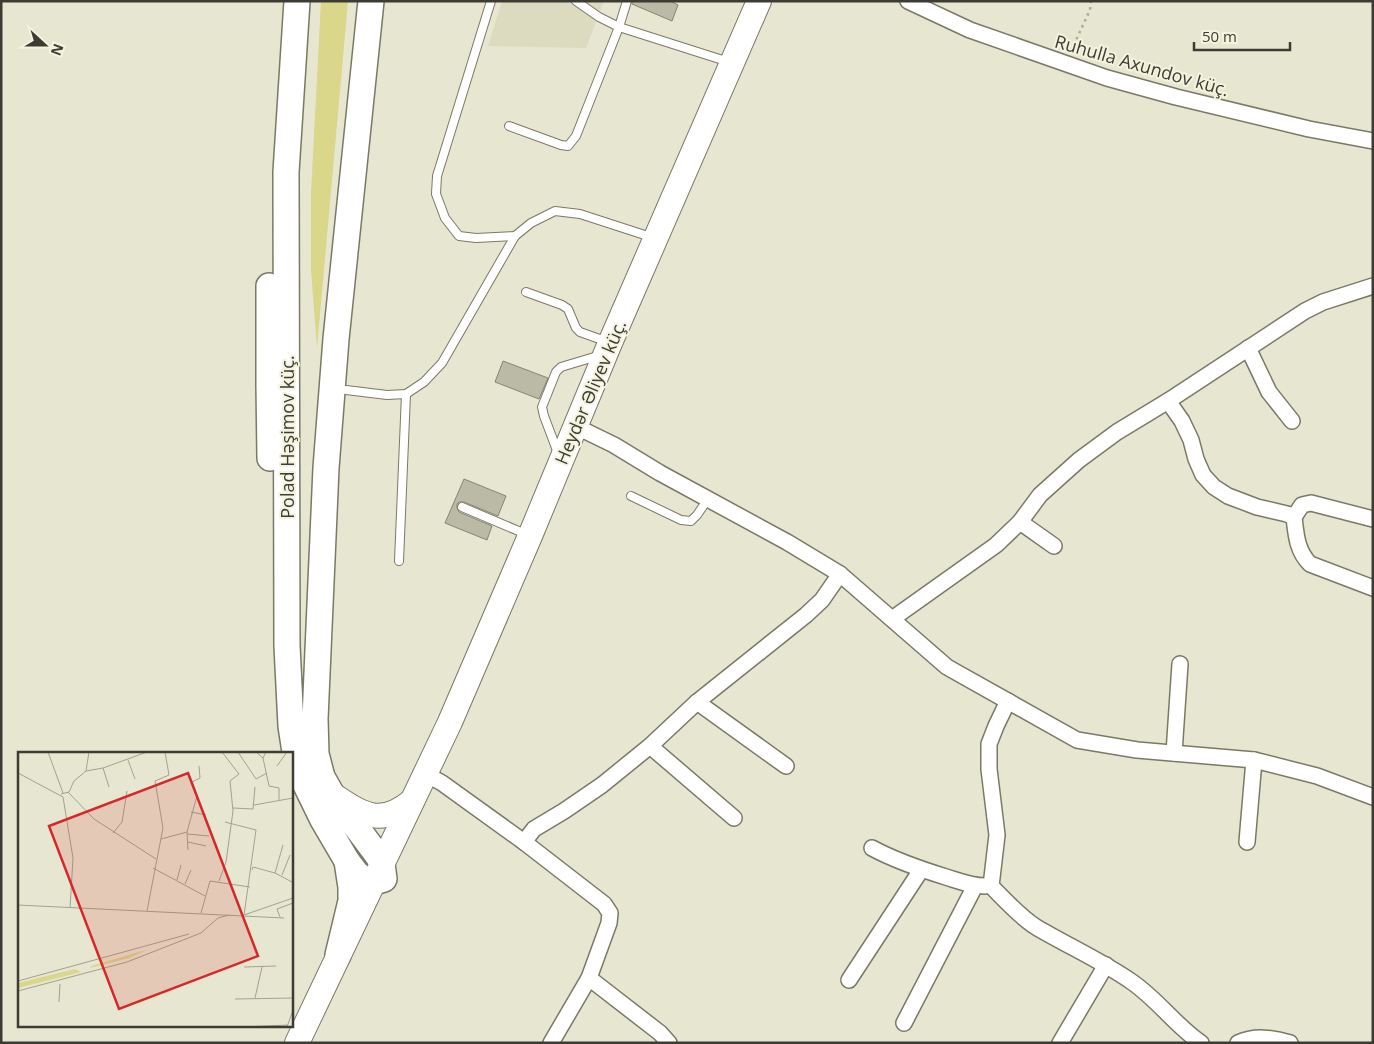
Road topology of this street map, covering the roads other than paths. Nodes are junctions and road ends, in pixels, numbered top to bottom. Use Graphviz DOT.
graph roads {
  1 [pos="280,1"];
  2 [pos="298,1"];
  3 [pos="366,1"];
  4 [pos="371,1"];
  5 [pos="387,1"];
  6 [pos="491,1"];
  7 [pos="576,1"];
  8 [pos="626,1"];
  9 [pos="758,1"];
  10 [pos="908,1"];
  11 [pos="619,27"];
  12 [pos="364,62"];
  13 [pos="731,63"];
  14 [pos="509,126"];
  15 [pos="1373,142"];
  16 [pos="515,236"];
  17 [pos="655,239"];
  18 [pos="1373,286"];
  19 [pos="526,292"];
  20 [pos="607,348"];
  21 [pos="1248,348"];
  22 [pos="346,390"];
  23 [pos="406,394"];
  24 [pos="1168,401"];
  25 [pos="1292,421"];
  26 [pos="575,426"];
  27 [pos="561,461"];
  28 [pos="631,496"];
  29 [pos="708,499"];
  30 [pos="462,508"];
  31 [pos="1294,517"];
  32 [pos="1373,519"];
  33 [pos="1020,522"];
  34 [pos="530,536"];
  35 [pos="1054,546"];
  36 [pos="399,561"];
  37 [pos="840,574"];
  38 [pos="1373,588"];
  39 [pos="892,619"];
  40 [pos="318,649"];
  41 [pos="1180,664"];
  42 [pos="1008,701"];
  43 [pos="697,702"];
  44 [pos="291,726"];
  45 [pos="650,746"];
  46 [pos="1174,753"];
  47 [pos="1254,760"];
  48 [pos="786,766"];
  49 [pos="420,786"];
  50 [pos="331,793"];
  51 [pos="1373,797"];
  52 [pos="734,818"];
  53 [pos="524,842"];
  54 [pos="1247,842"];
  55 [pos="872,848"];
  56 [pos="347,861"];
  57 [pos="921,870"];
  58 [pos="384,880"];
  59 [pos="975,886"];
  60 [pos="991,886"];
  61 [pos="338,955"];
  62 [pos="1106,966"];
  63 [pos="589,978"];
  64 [pos="849,980"];
  65 [pos="904,1022"];
  66 [pos="297,1043"];
  67 [pos="309,1043"];
  68 [pos="550,1043"];
  69 [pos="669,1043"];
  70 [pos="1060,1043"];
  71 [pos="1201,1043"];
  72 [pos="1238,1043"];
  73 [pos="1290,1043"];
  1 -- 44 [label="highway"];
  2 -- 44 [label="highway, Polad Həşimov küç."];
  3 -- 12 [label="highway"];
  4 -- 12 [label="highway, Polad Həşimov küç."];
  5 -- 22 [label="highway"];
  6 -- 16 [label="lane"];
  7 -- 11 [label="lane"];
  8 -- 11 [label="lane"];
  9 -- 13 [label="main road, Heydər Əliyev küç."];
  10 -- 15 [label="street, Ruhulla Axundov küç."];
  11 -- 13 [label="lane"];
  11 -- 14 [label="lane"];
  12 -- 40 [label="highway, Polad Həşimov küç."];
  13 -- 17 [label="main road, Heydər Əliyev küç."];
  16 -- 17 [label="lane"];
  16 -- 23 [label="lane"];
  17 -- 20 [label="main road, Heydər Əliyev küç."];
  18 -- 21 [label="street"];
  19 -- 20 [label="lane"];
  20 -- 26 [label="main road, Heydər Əliyev küç."];
  20 -- 27 [label="lane"];
  21 -- 24 [label="street"];
  21 -- 25 [label="street"];
  22 -- 23 [label="lane"];
  22 -- 40 [label="highway"];
  23 -- 36 [label="lane"];
  24 -- 31 [label="street"];
  24 -- 33 [label="street"];
  26 -- 27 [label="main road, Heydər Əliyev küç."];
  26 -- 29 [label="street"];
  27 -- 34 [label="main road, Heydər Əliyev küç."];
  28 -- 29 [label="lane"];
  29 -- 37 [label="street"];
  30 -- 34 [label="lane"];
  31 -- 32 [label="street"];
  31 -- 38 [label="street"];
  33 -- 35 [label="street"];
  33 -- 39 [label="street"];
  34 -- 49 [label="main road, Heydər Əliyev küç."];
  37 -- 39 [label="street"];
  37 -- 43 [label="street"];
  39 -- 42 [label="street"];
  40 -- 50 [label="highway, Polad Həşimov küç."];
  41 -- 46 [label="street"];
  42 -- 46 [label="street"];
  42 -- 60 [label="street"];
  43 -- 45 [label="street"];
  43 -- 48 [label="street"];
  44 -- 56 [label="highway, Polad Həşimov küç."];
  45 -- 52 [label="street"];
  45 -- 53 [label="street"];
  46 -- 47 [label="street"];
  47 -- 51 [label="street"];
  47 -- 54 [label="street"];
  49 -- 50 [label="main road"];
  49 -- 53 [label="street"];
  49 -- 58 [label="main road"];
  49 -- 61 [label="main road"];
  50 -- 58 [label="highway, Polad Həşimov küç."];
  53 -- 63 [label="street"];
  55 -- 57 [label="street"];
  56 -- 58 [label="highway"];
  56 -- 61 [label="highway"];
  57 -- 59 [label="street"];
  57 -- 64 [label="street"];
  58 -- 67 [label="main road"];
  59 -- 60 [label="street"];
  59 -- 65 [label="street"];
  60 -- 62 [label="street"];
  61 -- 66 [label="main road"];
  62 -- 70 [label="street"];
  62 -- 71 [label="street"];
  63 -- 68 [label="street"];
  63 -- 69 [label="street"];
  72 -- 73 [label="street"];
}
